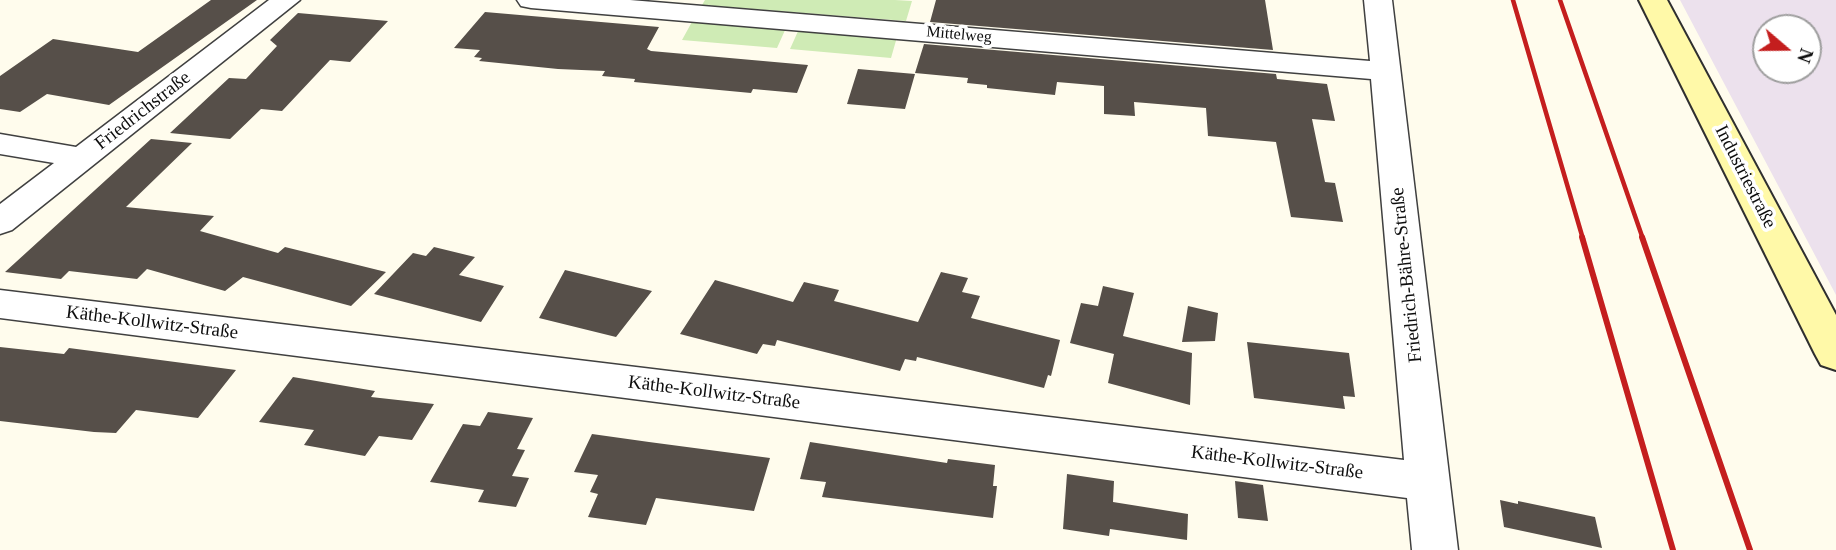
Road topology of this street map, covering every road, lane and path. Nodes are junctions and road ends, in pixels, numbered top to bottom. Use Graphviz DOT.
graph roads {
  1 [pos="286,0"];
  2 [pos="531,0"];
  3 [pos="1378,0"];
  4 [pos="1653,0"];
  5 [pos="1387,71"];
  6 [pos="0,144"];
  7 [pos="82,158"];
  8 [pos="0,222"];
  9 [pos="0,304"];
  10 [pos="1836,354"];
  11 [pos="1428,482"];
  12 [pos="1435,550"];
  1 -- 7 [label="street, Friedrichstraße"];
  2 -- 5 [label="street, Mittelweg"];
  3 -- 5 [label="street, Friedrich-Bähre-Straße"];
  4 -- 10 [label="street, Industriestraße"];
  5 -- 11 [label="street, Friedrich-Bähre-Straße"];
  6 -- 7 [label="street"];
  7 -- 8 [label="street, Friedrichstraße"];
  9 -- 11 [label="street, Käthe-Kollwitz-Straße"];
  11 -- 12 [label="street, Friedrich-Bähre-Straße"];
}
